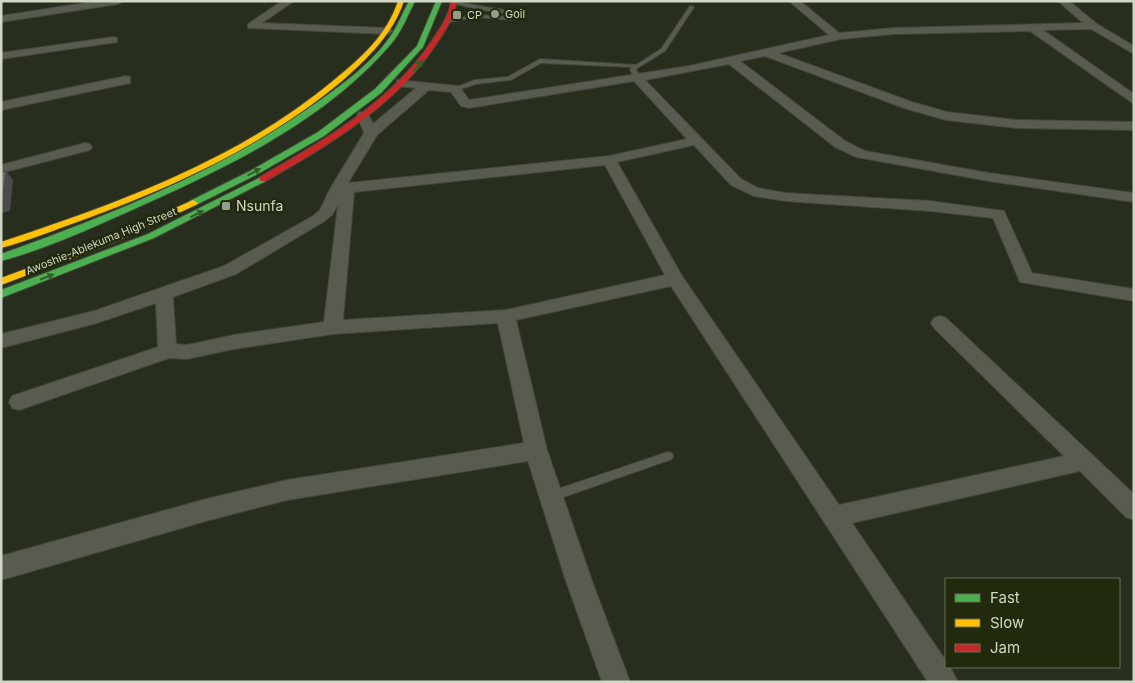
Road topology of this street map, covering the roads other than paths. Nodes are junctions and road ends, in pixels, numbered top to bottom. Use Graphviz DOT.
graph roads {
  1 [pos="118,1"];
  2 [pos="289,1"];
  3 [pos="400,1"];
  4 [pos="412,1"];
  5 [pos="439,1"];
  6 [pos="794,1"];
  7 [pos="1063,1"];
  8 [pos="454,2"];
  9 [pos="692,7"];
  10 [pos="480,8"];
  11 [pos="476,16"];
  12 [pos="1,19"];
  13 [pos="447,22"];
  14 [pos="1093,26"];
  15 [pos="1034,29"];
  16 [pos="388,31"];
  17 [pos="837,37"];
  18 [pos="113,40"];
  19 [pos="1134,51"];
  20 [pos="765,52"];
  21 [pos="1,56"];
  22 [pos="730,60"];
  23 [pos="636,72"];
  24 [pos="126,80"];
  25 [pos="401,83"];
  26 [pos="426,86"];
  27 [pos="455,89"];
  28 [pos="1134,100"];
  29 [pos="1,106"];
  30 [pos="363,115"];
  31 [pos="1134,126"];
  32 [pos="372,132"];
  33 [pos="695,141"];
  34 [pos="85,147"];
  35 [pos="609,160"];
  36 [pos="1,169"];
  37 [pos="342,189"];
  38 [pos="1134,198"];
  39 [pos="1,245"];
  40 [pos="1,258"];
  41 [pos="675,279"];
  42 [pos="1,282"];
  43 [pos="1,294"];
  44 [pos="164,295"];
  45 [pos="1134,295"];
  46 [pos="506,316"];
  47 [pos="940,324"];
  48 [pos="333,327"];
  49 [pos="1,341"];
  50 [pos="170,350"];
  51 [pos="18,402"];
  52 [pos="536,450"];
  53 [pos="668,456"];
  54 [pos="1083,461"];
  55 [pos="551,496"];
  56 [pos="1134,509"];
  57 [pos="832,516"];
  58 [pos="1,568"];
  59 [pos="616,682"];
  60 [pos="944,682"];
  1 -- 12 [label="street"];
  2 -- 16 [label="street"];
  3 -- 16 [label="street"];
  4 -- 40 [label="street, Awoshie-Ablekuma High Street"];
  42 -- 5 [label="street, Awoshie-Ablekuma High Street, one-way"];
  6 -- 17 [label="street"];
  7 -- 14 [label="street"];
  8 -- 10 [label="lane"];
  8 -- 13 [label="street, Awoshie-Ablekuma High Street"];
  9 -- 23 [label="lane"];
  10 -- 11 [label="lane"];
  10 -- 11 [label="lane"];
  11 -- 13 [label="lane"];
  25 -- 13 [label="street, Awoshie-Ablekuma High Street, one-way"];
  14 -- 15 [label="street"];
  14 -- 19 [label="street"];
  15 -- 17 [label="street"];
  15 -- 28 [label="street"];
  16 -- 39 [label="street"];
  17 -- 20 [label="street"];
  18 -- 21 [label="street"];
  20 -- 22 [label="street"];
  20 -- 31 [label="street"];
  22 -- 23 [label="street"];
  22 -- 38 [label="street"];
  23 -- 27 [label="lane"];
  23 -- 27 [label="street"];
  23 -- 33 [label="street"];
  24 -- 29 [label="street"];
  25 -- 26 [label="street"];
  25 -- 30 [label="street, Awoshie-Ablekuma High Street"];
  26 -- 27 [label="street"];
  26 -- 32 [label="street"];
  30 -- 32 [label="street"];
  43 -- 30 [label="street, Awoshie-Ablekuma High Street, one-way"];
  32 -- 37 [label="street"];
  33 -- 35 [label="street"];
  33 -- 45 [label="street"];
  34 -- 36 [label="street"];
  35 -- 37 [label="street"];
  35 -- 41 [label="street"];
  37 -- 44 [label="street"];
  37 -- 48 [label="street"];
  41 -- 46 [label="street"];
  41 -- 57 [label="street"];
  44 -- 49 [label="street"];
  44 -- 50 [label="street"];
  46 -- 48 [label="street"];
  46 -- 52 [label="street"];
  47 -- 54 [label="street"];
  48 -- 50 [label="street"];
  50 -- 51 [label="street"];
  52 -- 55 [label="street"];
  52 -- 58 [label="street"];
  53 -- 55 [label="lane"];
  54 -- 56 [label="street"];
  54 -- 57 [label="street"];
  55 -- 59 [label="street"];
  57 -- 60 [label="street"];
}
